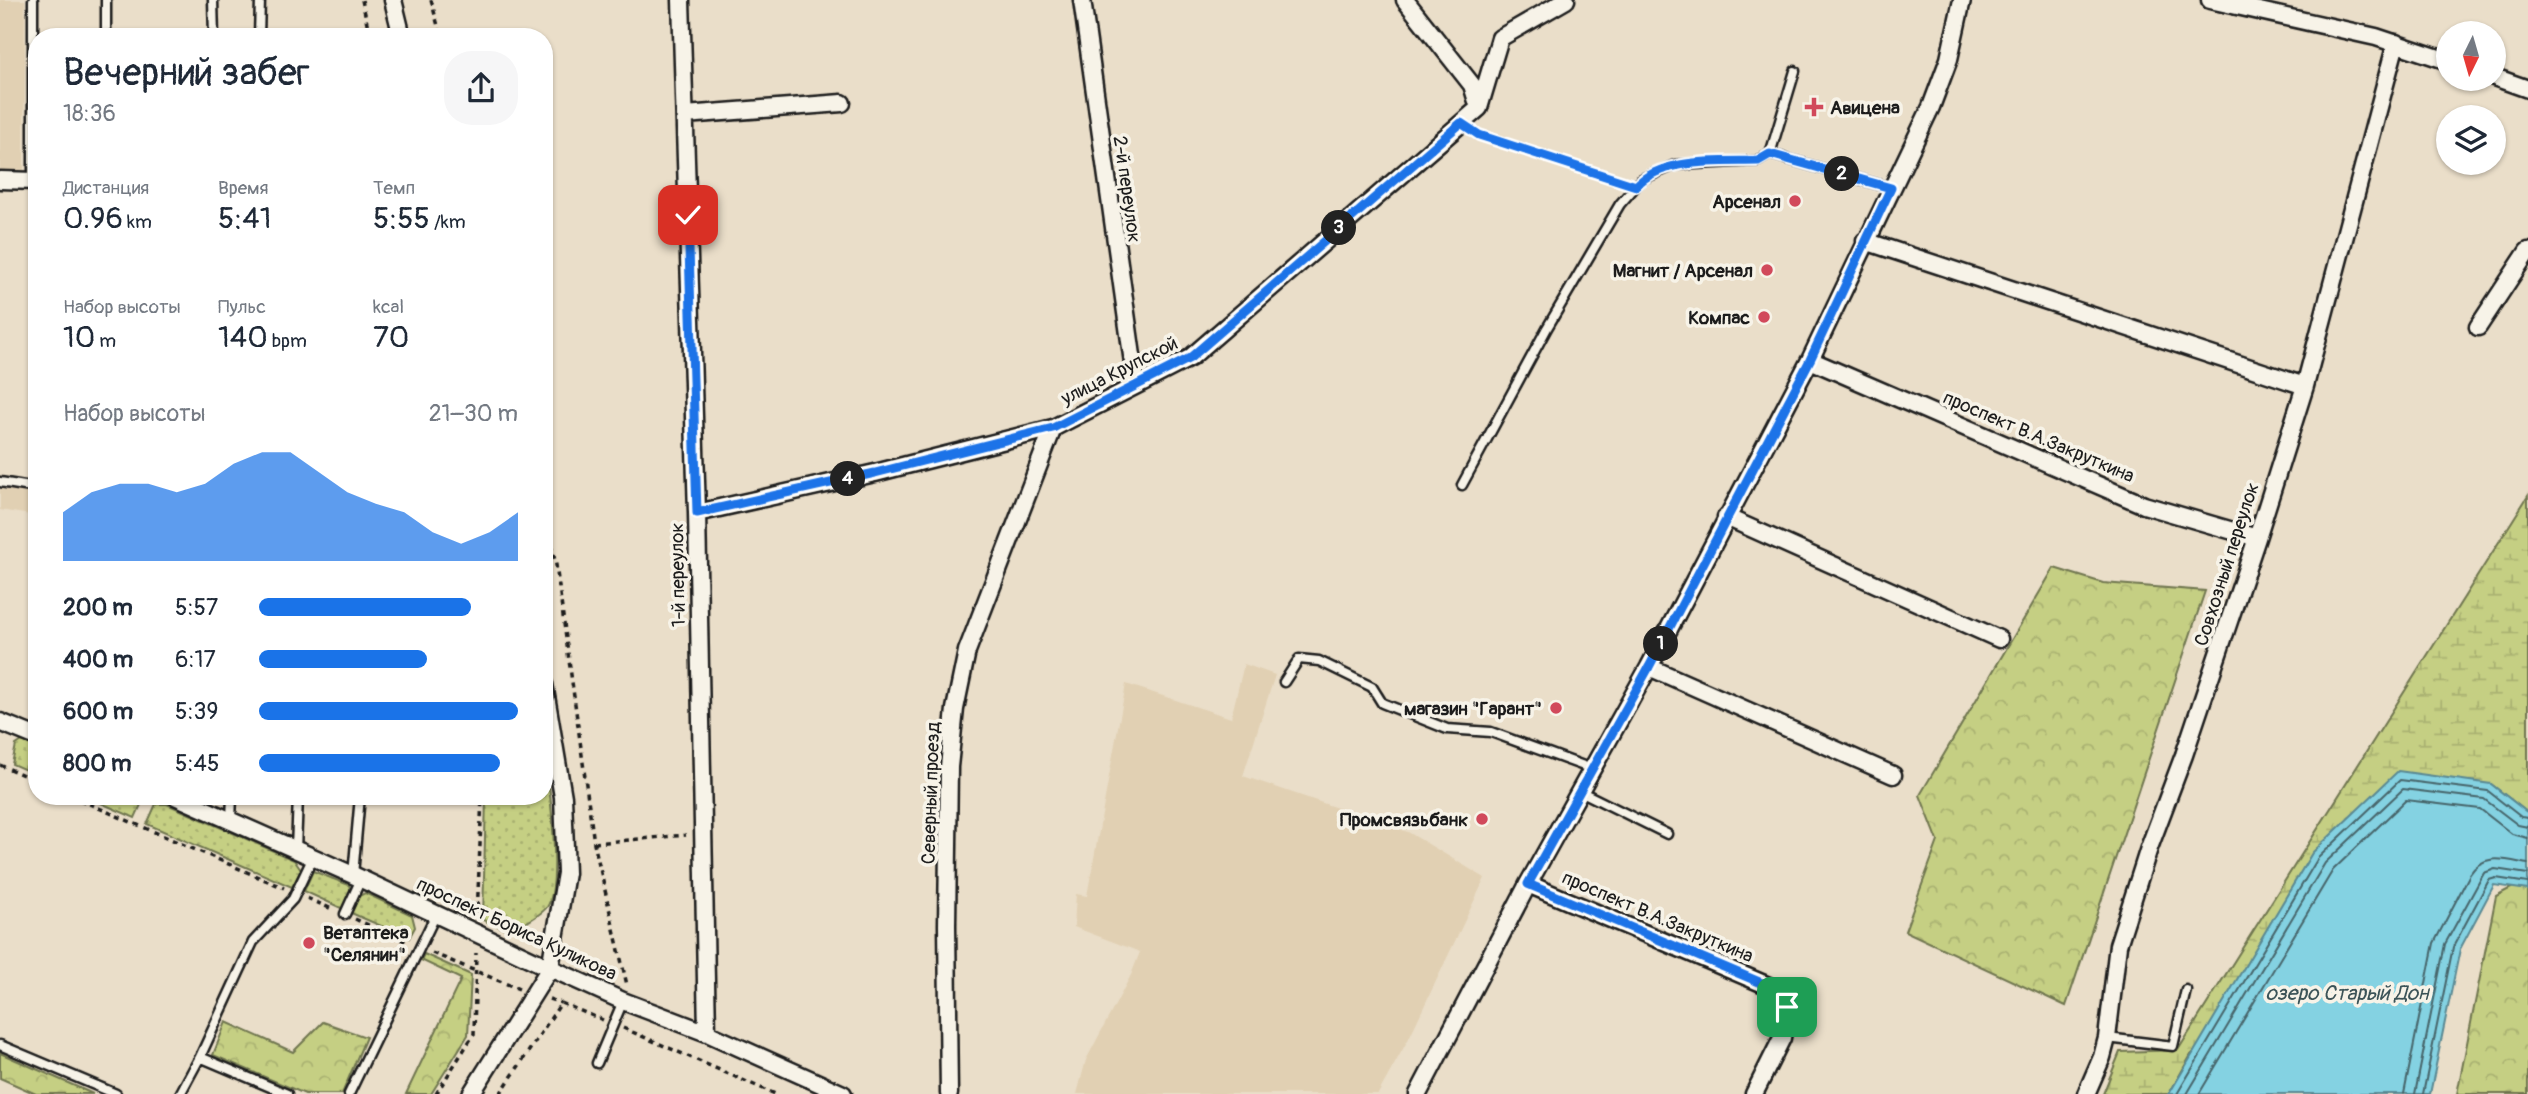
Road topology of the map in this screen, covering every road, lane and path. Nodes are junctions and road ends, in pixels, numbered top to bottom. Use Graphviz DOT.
graph roads {
  1 [pos="33,0"];
  2 [pos="107,0"];
  3 [pos="213,0"];
  4 [pos="362,0"];
  5 [pos="393,0"];
  6 [pos="431,0"];
  7 [pos="681,0"];
  8 [pos="1082,0"];
  9 [pos="1405,0"];
  10 [pos="1566,0"];
  11 [pos="1962,0"];
  12 [pos="2210,0"];
  13 [pos="259,1"];
  14 [pos="34,28"];
  15 [pos="106,28"];
  16 [pos="214,28"];
  17 [pos="259,28"];
  18 [pos="368,28"];
  19 [pos="400,28"];
  20 [pos="439,28"];
  21 [pos="2396,43"];
  22 [pos="2436,57"];
  23 [pos="1795,71"];
  24 [pos="2506,81"];
  25 [pos="2528,89"];
  26 [pos="842,103"];
  27 [pos="1479,108"];
  28 [pos="685,116"];
  29 [pos="1461,123"];
  30 [pos="1770,154"];
  31 [pos="0,180"];
  32 [pos="28,182"];
  33 [pos="1636,186"];
  34 [pos="1891,188"];
  35 [pos="1866,241"];
  36 [pos="2528,251"];
  37 [pos="2478,327"];
  38 [pos="1810,360"];
  39 [pos="1136,384"];
  40 [pos="2305,386"];
  41 [pos="1053,428"];
  42 [pos="0,482"];
  43 [pos="1462,485"];
  44 [pos="28,487"];
  45 [pos="697,513"];
  46 [pos="1726,517"];
  47 [pos="2257,538"];
  48 [pos="553,552"];
  49 [pos="1999,639"];
  50 [pos="1649,667"];
  51 [pos="1284,682"];
  52 [pos="0,722"];
  53 [pos="28,733"];
  54 [pos="553,738"];
  55 [pos="0,765"];
  56 [pos="1592,769"];
  57 [pos="1893,775"];
  58 [pos="28,777"];
  59 [pos="1580,791"];
  60 [pos="92,805"];
  61 [pos="196,805"];
  62 [pos="232,805"];
  63 [pos="298,805"];
  64 [pos="360,805"];
  65 [pos="231,820"];
  66 [pos="702,833"];
  67 [pos="1667,834"];
  68 [pos="594,843"];
  69 [pos="296,850"];
  70 [pos="313,857"];
  71 [pos="357,877"];
  72 [pos="1528,884"];
  73 [pos="296,892"];
  74 [pos="306,897"];
  75 [pos="345,914"];
  76 [pos="436,914"];
  77 [pos="420,947"];
  78 [pos="550,968"];
  79 [pos="2186,990"];
  80 [pos="534,995"];
  81 [pos="623,1001"];
  82 [pos="561,1003"];
  83 [pos="614,1024"];
  84 [pos="707,1033"];
  85 [pos="2107,1038"];
  86 [pos="0,1045"];
  87 [pos="200,1057"];
  88 [pos="597,1063"];
  89 [pos="116,1094"];
  90 [pos="180,1094"];
  91 [pos="287,1094"];
  92 [pos="349,1094"];
  93 [pos="471,1094"];
  94 [pos="500,1094"];
  95 [pos="775,1094"];
  96 [pos="843,1094"];
  97 [pos="949,1094"];
  98 [pos="1418,1094"];
  99 [pos="1754,1094"];
  100 [pos="2086,1094"];
  1 -- 14 [label="lane"];
  2 -- 15 [label="lane"];
  3 -- 16 [label="lane"];
  4 -- 18 [label="path"];
  5 -- 19 [label="street"];
  6 -- 20 [label="path"];
  7 -- 28 [label="street, 1-й переулок"];
  8 -- 39 [label="street, 2-й переулок"];
  9 -- 27 [label="street"];
  10 -- 27 [label="street"];
  11 -- 34 [label="street, проспект В.А.Закруткина"];
  12 -- 21 [label="street"];
  13 -- 17 [label="lane"];
  21 -- 22 [label="street"];
  21 -- 40 [label="street, Совхозный переулок"];
  23 -- 30 [label="lane"];
  24 -- 25 [label="street"];
  26 -- 28 [label="street"];
  27 -- 29 [label="street, улица Крупской"];
  28 -- 45 [label="street, 1-й переулок"];
  29 -- 33 [label="path"];
  29 -- 39 [label="street, улица Крупской"];
  30 -- 33 [label="lane"];
  30 -- 34 [label="lane"];
  31 -- 32 [label="street"];
  33 -- 43 [label="lane"];
  34 -- 35 [label="street, проспект В.А.Закруткина"];
  35 -- 38 [label="street, проспект В.А.Закруткина"];
  35 -- 40 [label="street"];
  36 -- 37 [label="street"];
  38 -- 46 [label="street, проспект В.А.Закруткина"];
  38 -- 47 [label="street, проспект В.А.Закруткина"];
  39 -- 41 [label="street, улица Крупской"];
  40 -- 47 [label="street, Совхозный переулок"];
  41 -- 45 [label="street, улица Крупской"];
  41 -- 97 [label="street, Северный проезд"];
  42 -- 44 [label="lane"];
  45 -- 66 [label="street, 1-й переулок"];
  46 -- 49 [label="street"];
  46 -- 50 [label="street, проспект В.А.Закруткина"];
  47 -- 85 [label="street, Совхозный переулок"];
  48 -- 68 [label="path"];
  50 -- 56 [label="street, проспект В.А.Закруткина"];
  50 -- 57 [label="street"];
  51 -- 56 [label="lane"];
  52 -- 53 [label="street"];
  54 -- 78 [label="street"];
  55 -- 58 [label="path"];
  56 -- 59 [label="street, проспект В.А.Закруткина"];
  59 -- 67 [label="lane"];
  59 -- 72 [label="street, проспект В.А.Закруткина"];
  60 -- 73 [label="path"];
  61 -- 65 [label="street, проспект Бориса Куликова"];
  62 -- 65 [label="lane"];
  63 -- 69 [label="lane"];
  64 -- 71 [label="lane"];
  65 -- 69 [label="street, проспект Бориса Куликова"];
  66 -- 68 [label="path"];
  66 -- 84 [label="street, 1-й переулок"];
  68 -- 81 [label="path"];
  69 -- 70 [label="street, проспект Бориса Куликова"];
  70 -- 71 [label="street, проспект Бориса Куликова"];
  70 -- 73 [label="lane"];
  71 -- 75 [label="lane"];
  71 -- 76 [label="street, проспект Бориса Куликова"];
  72 -- 98 [label="street, проспект В.А.Закруткина"];
  72 -- 99 [label="street, проспект В.А.Закруткина"];
  73 -- 74 [label="lane"];
  73 -- 75 [label="path"];
  73 -- 87 [label="lane"];
  75 -- 77 [label="path"];
  76 -- 77 [label="lane"];
  76 -- 78 [label="street, проспект Бориса Куликова"];
  77 -- 80 [label="path"];
  77 -- 92 [label="lane"];
  78 -- 80 [label="street"];
  78 -- 81 [label="street, проспект Бориса Куликова"];
  79 -- 85 [label="lane"];
  80 -- 82 [label="path"];
  80 -- 93 [label="street"];
  81 -- 83 [label="lane"];
  81 -- 84 [label="street, проспект Бориса Куликова"];
  82 -- 83 [label="path"];
  82 -- 94 [label="path"];
  83 -- 88 [label="lane"];
  83 -- 95 [label="path"];
  84 -- 96 [label="street, проспект Бориса Куликова"];
  85 -- 100 [label="street, Совхозный переулок"];
  86 -- 89 [label="lane"];
  87 -- 90 [label="lane"];
  87 -- 91 [label="lane"];
}
